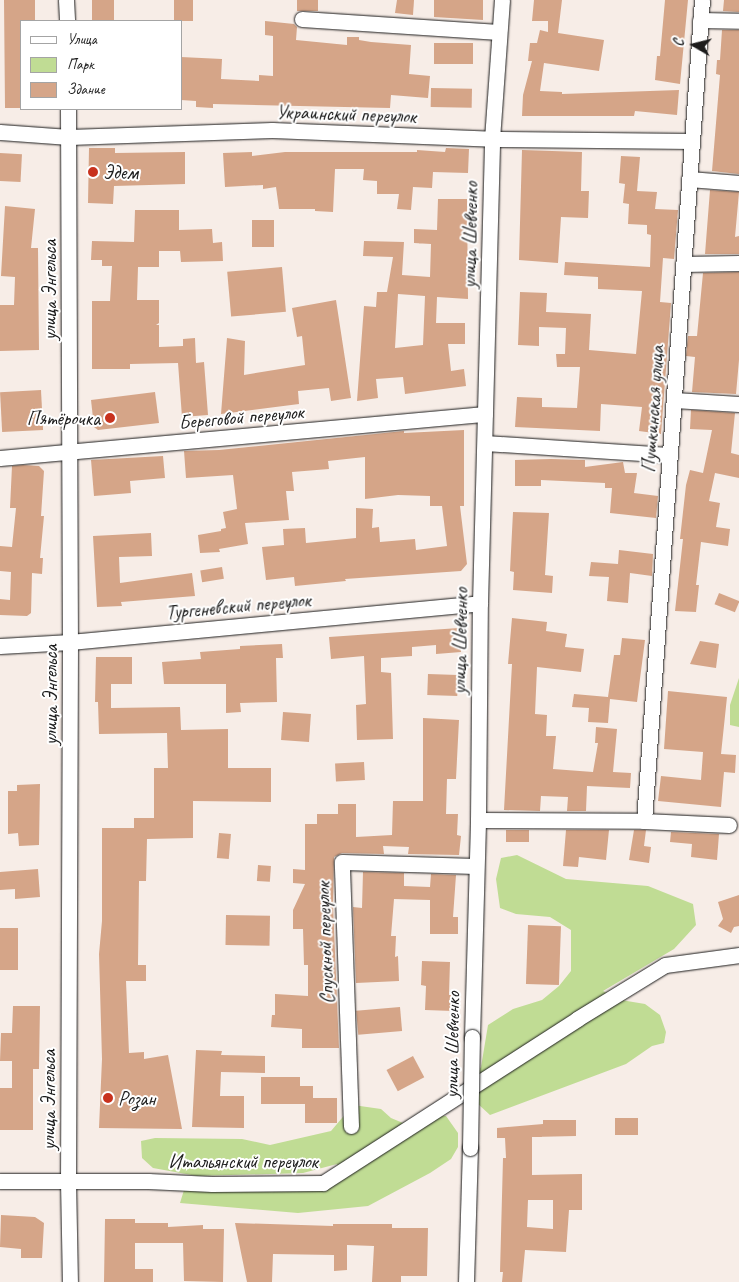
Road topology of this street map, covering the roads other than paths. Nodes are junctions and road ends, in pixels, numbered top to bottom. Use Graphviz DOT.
graph roads {
  1 [pos="66,0"];
  2 [pos="502,0"];
  3 [pos="702,0"];
  4 [pos="302,19"];
  5 [pos="67,20"];
  6 [pos="700,20"];
  7 [pos="739,22"];
  8 [pos="499,32"];
  9 [pos="68,110"];
  10 [pos="0,132"];
  11 [pos="68,137"];
  12 [pos="492,139"];
  13 [pos="692,141"];
  14 [pos="689,180"];
  15 [pos="739,183"];
  16 [pos="739,263"];
  17 [pos="683,264"];
  18 [pos="674,400"];
  19 [pos="739,404"];
  20 [pos="485,414"];
  21 [pos="484,443"];
  22 [pos="70,453"];
  23 [pos="670,455"];
  24 [pos="0,458"];
  25 [pos="480,603"];
  26 [pos="70,642"];
  27 [pos="0,646"];
  28 [pos="478,820"];
  29 [pos="644,821"];
  30 [pos="729,825"];
  31 [pos="476,866"];
  32 [pos="739,955"];
  33 [pos="351,1126"];
  34 [pos="0,1181"];
  35 [pos="68,1181"];
  36 [pos="70,1282"];
  37 [pos="466,1282"];
  1 -- 5 [label="street"];
  2 -- 8 [label="street, улица Шевченко"];
  3 -- 6 [label="street, Пушкинская улица"];
  4 -- 8 [label="street"];
  6 -- 7 [label="street"];
  6 -- 13 [label="street, Пушкинская улица"];
  8 -- 12 [label="street, улица Шевченко"];
  9 -- 11 [label="street, улица Энгельса"];
  10 -- 11 [label="street, Украинский переулок"];
  11 -- 12 [label="street, Украинский переулок"];
  11 -- 22 [label="street, улица Энгельса"];
  12 -- 13 [label="street, Украинский переулок"];
  12 -- 20 [label="street, улица Шевченко"];
  13 -- 14 [label="street, Пушкинская улица"];
  14 -- 15 [label="street"];
  14 -- 17 [label="street, Пушкинская улица"];
  16 -- 17 [label="street"];
  17 -- 18 [label="street, Пушкинская улица"];
  18 -- 19 [label="street"];
  18 -- 23 [label="street, Пушкинская улица"];
  20 -- 21 [label="street, улица Шевченко"];
  20 -- 22 [label="street, Береговой переулок"];
  21 -- 23 [label="street"];
  21 -- 25 [label="street, улица Шевченко"];
  22 -- 24 [label="street, Береговой переулок"];
  22 -- 26 [label="street, улица Энгельса"];
  23 -- 29 [label="street, Пушкинская улица"];
  25 -- 26 [label="street, Тургеневский переулок"];
  25 -- 28 [label="street, улица Шевченко"];
  26 -- 27 [label="street, Тургеневский переулок"];
  26 -- 35 [label="street, улица Энгельса"];
  28 -- 29 [label="street"];
  28 -- 31 [label="street, улица Шевченко"];
  29 -- 30 [label="street"];
  31 -- 33 [label="street, Спускной переулок"];
  31 -- 37 [label="street, улица Шевченко, bridge"];
  32 -- 35 [label="street, Итальянский переулок"];
  34 -- 35 [label="street, Итальянский переулок"];
  35 -- 36 [label="street, улица Энгельса"];
}
